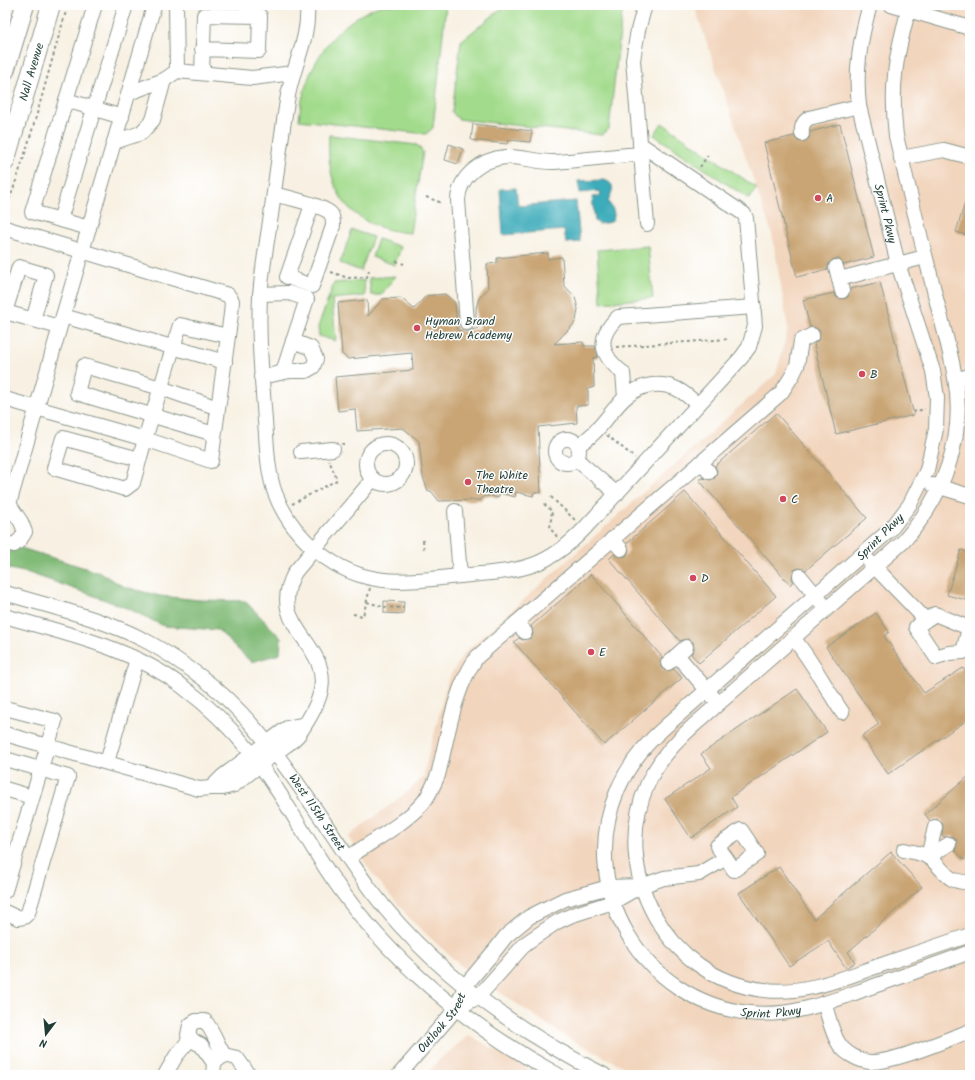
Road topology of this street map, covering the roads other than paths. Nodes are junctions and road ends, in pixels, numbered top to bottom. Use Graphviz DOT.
graph roads {
  1 [pos="25,5"];
  2 [pos="51,5"];
  3 [pos="94,5"];
  4 [pos="126,5"];
  5 [pos="151,5"];
  6 [pos="176,5"];
  7 [pos="308,5"];
  8 [pos="644,5"];
  9 [pos="870,5"];
  10 [pos="891,5"];
  11 [pos="909,8"];
  12 [pos="970,28"];
  13 [pos="202,49"];
  14 [pos="5,71"];
  15 [pos="177,71"];
  16 [pos="202,73"];
  17 [pos="293,73"];
  18 [pos="164,80"];
  19 [pos="129,93"];
  20 [pos="66,100"];
  21 [pos="859,106"];
  22 [pos="94,108"];
  23 [pos="122,117"];
  24 [pos="802,134"];
  25 [pos="114,142"];
  26 [pos="640,149"];
  27 [pos="970,156"];
  28 [pos="901,158"];
  29 [pos="5,162"];
  30 [pos="274,195"];
  31 [pos="312,205"];
  32 [pos="60,220"];
  33 [pos="647,224"];
  34 [pos="5,228"];
  35 [pos="89,228"];
  36 [pos="83,252"];
  37 [pos="925,257"];
  38 [pos="898,264"];
  39 [pos="839,279"];
  40 [pos="312,286"];
  41 [pos="260,294"];
  42 [pos="307,299"];
  43 [pos="754,306"];
  44 [pos="33,320"];
  45 [pos="61,322"];
  46 [pos="467,323"];
  47 [pos="812,335"];
  48 [pos="228,336"];
  49 [pos="293,341"];
  50 [pos="173,347"];
  51 [pos="225,362"];
  52 [pos="283,372"];
  53 [pos="970,376"];
  54 [pos="261,377"];
  55 [pos="956,379"];
  56 [pos="160,388"];
  57 [pos="625,397"];
  58 [pos="5,399"];
  59 [pos="698,405"];
  60 [pos="36,408"];
  61 [pos="218,408"];
  62 [pos="152,414"];
  63 [pos="214,434"];
  64 [pos="145,439"];
  65 [pos="578,445"];
  66 [pos="335,449"];
  67 [pos="301,452"];
  68 [pos="139,459"];
  69 [pos="576,459"];
  70 [pos="373,479"];
  71 [pos="10,481"];
  72 [pos="923,482"];
  73 [pos="941,487"];
  74 [pos="616,494"];
  75 [pos="970,496"];
  76 [pos="7,507"];
  77 [pos="455,511"];
  78 [pos="5,543"];
  79 [pos="314,549"];
  80 [pos="863,555"];
  81 [pos="875,568"];
  82 [pos="460,576"];
  83 [pos="800,576"];
  84 [pos="5,593"];
  85 [pos="816,596"];
  86 [pos="828,609"];
  87 [pos="5,616"];
  88 [pos="926,620"];
  89 [pos="794,639"];
  90 [pos="677,655"];
  91 [pos="137,659"];
  92 [pos="707,690"];
  93 [pos="719,704"];
  94 [pos="5,708"];
  95 [pos="842,712"];
  96 [pos="5,734"];
  97 [pos="47,745"];
  98 [pos="271,748"];
  99 [pos="5,759"];
  100 [pos="256,759"];
  101 [pos="107,762"];
  102 [pos="40,769"];
  103 [pos="5,789"];
  104 [pos="32,797"];
  105 [pos="937,830"];
  106 [pos="950,844"];
  107 [pos="904,850"];
  108 [pos="928,857"];
  109 [pos="348,858"];
  110 [pos="726,858"];
  111 [pos="970,882"];
  112 [pos="641,886"];
  113 [pos="609,887"];
  114 [pos="5,891"];
  115 [pos="613,902"];
  116 [pos="5,912"];
  117 [pos="970,935"];
  118 [pos="970,952"];
  119 [pos="465,986"];
  120 [pos="478,997"];
  121 [pos="824,1003"];
  122 [pos="456,1009"];
  123 [pos="970,1031"];
  124 [pos="191,1038"];
  125 [pos="217,1064"];
  126 [pos="165,1075"];
  127 [pos="249,1075"];
  128 [pos="399,1075"];
  129 [pos="558,1075"];
  130 [pos="604,1075"];
  1 -- 14 [label="main road, Nall Avenue"];
  2 -- 29 [label="main road, Nall Avenue"];
  3 -- 20 [label="street"];
  4 -- 22 [label="street"];
  5 -- 19 [label="street"];
  6 -- 15 [label="street"];
  7 -- 17 [label="street"];
  8 -- 26 [label="street"];
  9 -- 21 [label="street, Sprint Pkwy"];
  10 -- 11 [label="street"];
  11 -- 12 [label="street"];
  11 -- 28 [label="street, Sprint Pkwy"];
  13 -- 13 [label="street"];
  13 -- 16 [label="street"];
  15 -- 16 [label="street"];
  15 -- 18 [label="street"];
  16 -- 17 [label="street"];
  17 -- 30 [label="street"];
  18 -- 19 [label="street"];
  18 -- 25 [label="street"];
  19 -- 23 [label="street"];
  20 -- 22 [label="street"];
  20 -- 32 [label="street"];
  21 -- 24 [label="street"];
  21 -- 38 [label="street, Sprint Pkwy"];
  22 -- 23 [label="street"];
  22 -- 32 [label="street"];
  23 -- 25 [label="street"];
  25 -- 35 [label="street"];
  26 -- 33 [label="street"];
  26 -- 43 [label="street"];
  26 -- 46 [label="street"];
  27 -- 28 [label="street"];
  28 -- 37 [label="street, Sprint Pkwy"];
  30 -- 31 [label="street"];
  30 -- 41 [label="street"];
  31 -- 40 [label="street"];
  31 -- 40 [label="street"];
  32 -- 35 [label="street"];
  34 -- 36 [label="street"];
  35 -- 36 [label="street"];
  36 -- 45 [label="street"];
  36 -- 48 [label="street"];
  37 -- 38 [label="street"];
  37 -- 55 [label="street, Sprint Pkwy"];
  38 -- 39 [label="street"];
  38 -- 72 [label="street, Sprint Pkwy"];
  40 -- 42 [label="street"];
  41 -- 42 [label="street"];
  41 -- 54 [label="street"];
  42 -- 49 [label="street"];
  43 -- 57 [label="street"];
  43 -- 59 [label="street"];
  44 -- 45 [label="street"];
  45 -- 50 [label="street"];
  45 -- 60 [label="street"];
  47 -- 109 [label="street"];
  48 -- 50 [label="street"];
  48 -- 51 [label="street"];
  49 -- 52 [label="street"];
  49 -- 52 [label="street"];
  50 -- 51 [label="street"];
  50 -- 56 [label="street"];
  51 -- 61 [label="street"];
  52 -- 54 [label="street"];
  53 -- 55 [label="street"];
  54 -- 79 [label="street"];
  55 -- 73 [label="street, Sprint Pkwy"];
  56 -- 61 [label="street"];
  56 -- 62 [label="street"];
  56 -- 62 [label="street"];
  57 -- 59 [label="street"];
  57 -- 65 [label="street"];
  58 -- 60 [label="street"];
  59 -- 74 [label="street"];
  60 -- 64 [label="street"];
  60 -- 71 [label="street"];
  61 -- 63 [label="street"];
  62 -- 63 [label="street"];
  62 -- 64 [label="street"];
  63 -- 64 [label="street"];
  64 -- 68 [label="street"];
  65 -- 69 [label="street"];
  65 -- 69 [label="street"];
  66 -- 67 [label="street"];
  68 -- 68 [label="street"];
  69 -- 74 [label="street"];
  70 -- 79 [label="street"];
  71 -- 76 [label="street"];
  72 -- 73 [label="street"];
  72 -- 80 [label="street, Sprint Pkwy"];
  73 -- 75 [label="street"];
  73 -- 81 [label="street, Sprint Pkwy"];
  74 -- 82 [label="street"];
  76 -- 78 [label="street"];
  77 -- 82 [label="street"];
  79 -- 82 [label="street"];
  79 -- 98 [label="street"];
  80 -- 81 [label="street"];
  80 -- 85 [label="street, Sprint Pkwy"];
  81 -- 86 [label="street, Sprint Pkwy"];
  81 -- 88 [label="street"];
  83 -- 85 [label="street"];
  84 -- 98 [label="street, West 115th Street"];
  85 -- 86 [label="street"];
  85 -- 92 [label="street, Sprint Pkwy"];
  86 -- 89 [label="street, Sprint Pkwy"];
  87 -- 91 [label="street, West 115th Street"];
  89 -- 93 [label="street, Sprint Pkwy"];
  89 -- 95 [label="street"];
  90 -- 92 [label="street"];
  91 -- 100 [label="street, West 115th Street"];
  91 -- 101 [label="street"];
  92 -- 93 [label="street"];
  92 -- 113 [label="street, Sprint Pkwy"];
  93 -- 112 [label="street, Sprint Pkwy"];
  94 -- 97 [label="street"];
  96 -- 97 [label="street"];
  97 -- 101 [label="street"];
  97 -- 102 [label="street"];
  98 -- 100 [label="street"];
  98 -- 109 [label="street, West 115th Street"];
  99 -- 102 [label="street"];
  100 -- 101 [label="street"];
  100 -- 122 [label="street, West 115th Street"];
  102 -- 104 [label="street"];
  102 -- 116 [label="street"];
  103 -- 104 [label="street"];
  104 -- 114 [label="street"];
  105 -- 108 [label="street"];
  106 -- 108 [label="street"];
  107 -- 108 [label="street"];
  108 -- 111 [label="street"];
  109 -- 119 [label="street, West 115th Street"];
  110 -- 112 [label="street"];
  112 -- 113 [label="street"];
  112 -- 115 [label="street"];
  112 -- 117 [label="street, Sprint Pkwy"];
  113 -- 115 [label="street, Sprint Pkwy"];
  113 -- 119 [label="street"];
  115 -- 120 [label="street"];
  115 -- 121 [label="street, Sprint Pkwy"];
  118 -- 121 [label="street, Sprint Pkwy"];
  119 -- 120 [label="street, West 115th Street"];
  119 -- 122 [label="street, Outlook Street"];
  120 -- 122 [label="street"];
  120 -- 130 [label="street, West 115th Street"];
  121 -- 123 [label="street"];
  122 -- 128 [label="street, Outlook Street"];
  122 -- 129 [label="street, West 115th Street"];
  124 -- 125 [label="street"];
  124 -- 125 [label="street"];
  124 -- 126 [label="street"];
  125 -- 127 [label="street"];
}
